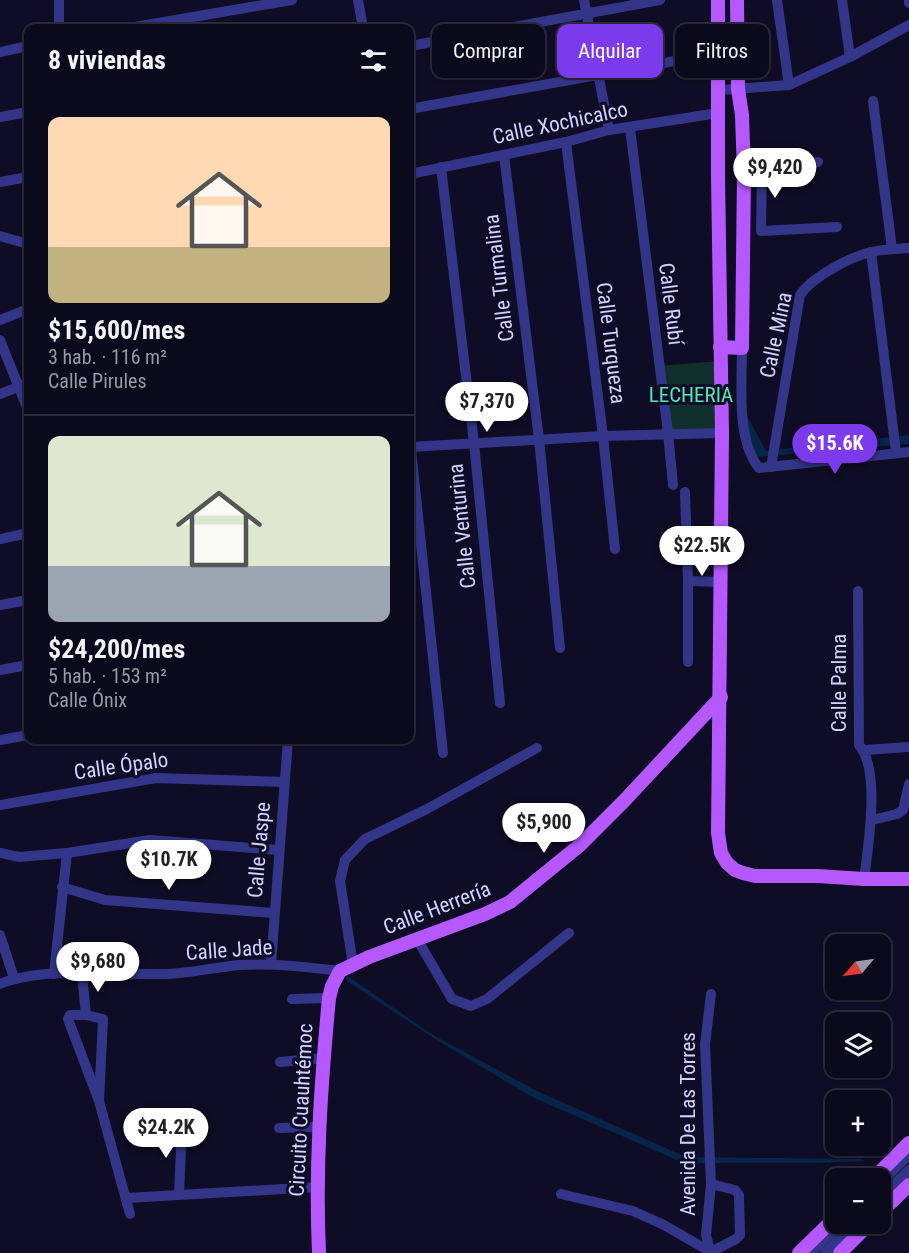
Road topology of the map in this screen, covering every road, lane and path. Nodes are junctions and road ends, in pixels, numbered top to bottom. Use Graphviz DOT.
graph roads {
  1 [pos="59,0"];
  2 [pos="292,0"];
  3 [pos="358,0"];
  4 [pos="584,0"];
  5 [pos="660,0"];
  6 [pos="718,0"];
  7 [pos="736,0"];
  8 [pos="777,0"];
  9 [pos="842,0"];
  10 [pos="587,13"];
  11 [pos="59,24"];
  12 [pos="152,24"];
  13 [pos="362,24"];
  14 [pos="589,24"];
  15 [pos="718,24"];
  16 [pos="909,25"];
  17 [pos="894,33"];
  18 [pos="909,36"];
  19 [pos="414,45"];
  20 [pos="24,47"];
  21 [pos="0,52"];
  22 [pos="850,57"];
  23 [pos="588,78"];
  24 [pos="599,78"];
  25 [pos="720,78"];
  26 [pos="789,85"];
  27 [pos="738,89"];
  28 [pos="720,90"];
  29 [pos="873,101"];
  30 [pos="414,108"];
  31 [pos="24,113"];
  32 [pos="718,113"];
  33 [pos="0,117"];
  34 [pos="630,128"];
  35 [pos="609,130"];
  36 [pos="566,142"];
  37 [pos="504,154"];
  38 [pos="818,162"];
  39 [pos="441,167"];
  40 [pos="762,171"];
  41 [pos="414,173"];
  42 [pos="744,173"];
  43 [pos="24,178"];
  44 [pos="0,182"];
  45 [pos="837,226"];
  46 [pos="3,239"];
  47 [pos="24,243"];
  48 [pos="909,248"];
  49 [pos="892,249"];
  50 [pos="871,252"];
  51 [pos="24,311"];
  52 [pos="0,320"];
  53 [pos="0,340"];
  54 [pos="720,347"];
  55 [pos="742,348"];
  56 [pos="24,385"];
  57 [pos="0,394"];
  58 [pos="668,433"];
  59 [pos="722,433"];
  60 [pos="603,436"];
  61 [pos="539,439"];
  62 [pos="474,443"];
  63 [pos="414,444"];
  64 [pos="896,449"];
  65 [pos="909,452"];
  66 [pos="773,458"];
  67 [pos="414,481"];
  68 [pos="673,485"];
  69 [pos="685,492"];
  70 [pos="24,533"];
  71 [pos="2,535"];
  72 [pos="615,549"];
  73 [pos="688,581"];
  74 [pos="721,582"];
  75 [pos="858,591"];
  76 [pos="24,601"];
  77 [pos="0,605"];
  78 [pos="560,648"];
  79 [pos="688,662"];
  80 [pos="24,666"];
  81 [pos="0,670"];
  82 [pos="721,697"];
  83 [pos="500,703"];
  84 [pos="24,736"];
  85 [pos="0,740"];
  86 [pos="288,744"];
  87 [pos="909,747"];
  88 [pos="537,748"];
  89 [pos="864,750"];
  90 [pos="443,753"];
  91 [pos="284,782"];
  92 [pos="909,784"];
  93 [pos="0,804"];
  94 [pos="872,820"];
  95 [pos="279,850"];
  96 [pos="67,852"];
  97 [pos="0,853"];
  98 [pos="864,879"];
  99 [pos="909,879"];
  100 [pos="62,887"];
  101 [pos="274,913"];
  102 [pos="569,933"];
  103 [pos="0,935"];
  104 [pos="417,939"];
  105 [pos="271,964"];
  106 [pos="353,965"];
  107 [pos="340,971"];
  108 [pos="54,974"];
  109 [pos="82,974"];
  110 [pos="14,978"];
  111 [pos="0,984"];
  112 [pos="711,994"];
  113 [pos="329,998"];
  114 [pos="292,999"];
  115 [pos="86,1015"];
  116 [pos="324,1058"];
  117 [pos="280,1062"];
  118 [pos="99,1101"];
  119 [pos="182,1125"];
  120 [pos="318,1127"];
  121 [pos="279,1128"];
  122 [pos="909,1143"];
  123 [pos="909,1155"];
  124 [pos="884,1168"];
  125 [pos="909,1170"];
  126 [pos="891,1173"];
  127 [pos="711,1184"];
  128 [pos="909,1185"];
  129 [pos="316,1187"];
  130 [pos="891,1187"];
  131 [pos="179,1194"];
  132 [pos="561,1194"];
  133 [pos="127,1198"];
  134 [pos="891,1202"];
  135 [pos="130,1214"];
  136 [pos="825,1227"];
  137 [pos="830,1234"];
  138 [pos="844,1234"];
  139 [pos="859,1234"];
  140 [pos="711,1252"];
  141 [pos="313,1253"];
  142 [pos="319,1253"];
  143 [pos="799,1253"];
  144 [pos="811,1253"];
  145 [pos="825,1253"];
  146 [pos="840,1253"];
  1 -- 11 [label="street"];
  2 -- 12 [label="street"];
  3 -- 13 [label="street"];
  4 -- 10 [label="street"];
  5 -- 10 [label="street"];
  6 -- 15 [label="main road"];
  7 -- 27 [label="main road"];
  8 -- 26 [label="street"];
  9 -- 22 [label="street"];
  10 -- 14 [label="street"];
  10 -- 19 [label="street"];
  16 -- 17 [label="street"];
  17 -- 18 [label="street"];
  17 -- 22 [label="street"];
  20 -- 21 [label="street"];
  22 -- 26 [label="street"];
  23 -- 30 [label="street"];
  24 -- 35 [label="street"];
  25 -- 28 [label="main road"];
  26 -- 27 [label="street"];
  27 -- 28 [label="street"];
  27 -- 42 [label="main road"];
  28 -- 32 [label="main road"];
  29 -- 49 [label="street"];
  31 -- 33 [label="street"];
  32 -- 34 [label="street, Calle Xochicalco"];
  32 -- 54 [label="main road"];
  34 -- 35 [label="street, Calle Xochicalco"];
  34 -- 58 [label="street, Calle Rubí"];
  35 -- 36 [label="street, Calle Xochicalco"];
  36 -- 37 [label="street, Calle Xochicalco"];
  36 -- 60 [label="street, Calle Turqueza"];
  37 -- 39 [label="street, Calle Xochicalco"];
  37 -- 61 [label="street, Calle Turmalina"];
  38 -- 40 [label="street"];
  39 -- 41 [label="street, Calle Xochicalco"];
  39 -- 62 [label="street, Calle Venturina"];
  40 -- 42 [label="street"];
  40 -- 45 [label="street"];
  42 -- 55 [label="main road"];
  43 -- 44 [label="street"];
  46 -- 47 [label="street"];
  48 -- 49 [label="street, Calle Mina"];
  49 -- 50 [label="street, Calle Mina"];
  50 -- 64 [label="street"];
  50 -- 66 [label="street, Calle Mina"];
  51 -- 52 [label="street"];
  53 -- 56 [label="street"];
  54 -- 55 [label="main road"];
  54 -- 59 [label="main road"];
  55 -- 66 [label="street"];
  56 -- 57 [label="street"];
  58 -- 59 [label="street"];
  58 -- 60 [label="street"];
  58 -- 68 [label="street, Calle Rubí"];
  59 -- 74 [label="main road"];
  60 -- 61 [label="street"];
  60 -- 72 [label="street, Calle Turqueza"];
  61 -- 62 [label="street"];
  61 -- 78 [label="street, Calle Turmalina"];
  62 -- 63 [label="street"];
  62 -- 83 [label="street, Calle Venturina"];
  64 -- 65 [label="street"];
  64 -- 66 [label="street"];
  67 -- 90 [label="street"];
  69 -- 73 [label="street"];
  70 -- 71 [label="street"];
  73 -- 74 [label="street"];
  73 -- 79 [label="street"];
  74 -- 82 [label="main road"];
  75 -- 89 [label="street, Calle Palma"];
  76 -- 77 [label="street"];
  80 -- 81 [label="street"];
  82 -- 98 [label="main road"];
  82 -- 104 [label="main road, Calle Herrería"];
  84 -- 85 [label="street"];
  86 -- 91 [label="street, Calle Jaspe"];
  87 -- 89 [label="street"];
  88 -- 106 [label="street"];
  89 -- 94 [label="street, Calle Palma"];
  91 -- 93 [label="street, Calle Ópalo"];
  91 -- 95 [label="street, Calle Jaspe"];
  92 -- 94 [label="street"];
  94 -- 98 [label="street, Calle Palma"];
  95 -- 96 [label="street"];
  95 -- 101 [label="street, Calle Jaspe"];
  96 -- 97 [label="street"];
  96 -- 100 [label="street"];
  98 -- 99 [label="main road"];
  100 -- 101 [label="street"];
  100 -- 108 [label="street"];
  101 -- 105 [label="street, Calle Jaspe"];
  102 -- 104 [label="street"];
  103 -- 110 [label="street"];
  104 -- 106 [label="main road, Calle Herrería"];
  105 -- 107 [label="street, Calle Jade"];
  105 -- 109 [label="street, Calle Jade"];
  106 -- 107 [label="main road, Calle Herrería"];
  107 -- 113 [label="main road, Circuito Cuauhtémoc"];
  108 -- 109 [label="street, Calle Jade"];
  108 -- 110 [label="street, Calle Jade"];
  109 -- 115 [label="street"];
  110 -- 111 [label="street, Calle Jade"];
  112 -- 127 [label="street, Avenida De Las Torres"];
  113 -- 114 [label="street"];
  113 -- 116 [label="main road, Circuito Cuauhtémoc"];
  115 -- 118 [label="street"];
  115 -- 118 [label="street"];
  116 -- 117 [label="street"];
  116 -- 120 [label="main road, Circuito Cuauhtémoc"];
  118 -- 133 [label="street"];
  119 -- 131 [label="street"];
  120 -- 121 [label="street"];
  120 -- 129 [label="main road, Circuito Cuauhtémoc"];
  122 -- 124 [label="main road"];
  123 -- 126 [label="street"];
  125 -- 130 [label="street"];
  127 -- 140 [label="street, Avenida De Las Torres"];
  127 -- 140 [label="street"];
  128 -- 134 [label="main road"];
  129 -- 131 [label="street"];
  129 -- 142 [label="main road, Circuito Cuauhtémoc"];
  131 -- 133 [label="street"];
  132 -- 140 [label="street"];
  133 -- 135 [label="street"];
  136 -- 143 [label="main road"];
  137 -- 144 [label="street"];
  138 -- 145 [label="street"];
  139 -- 146 [label="main road"];
  141 -- 142 [label="street"];
}
